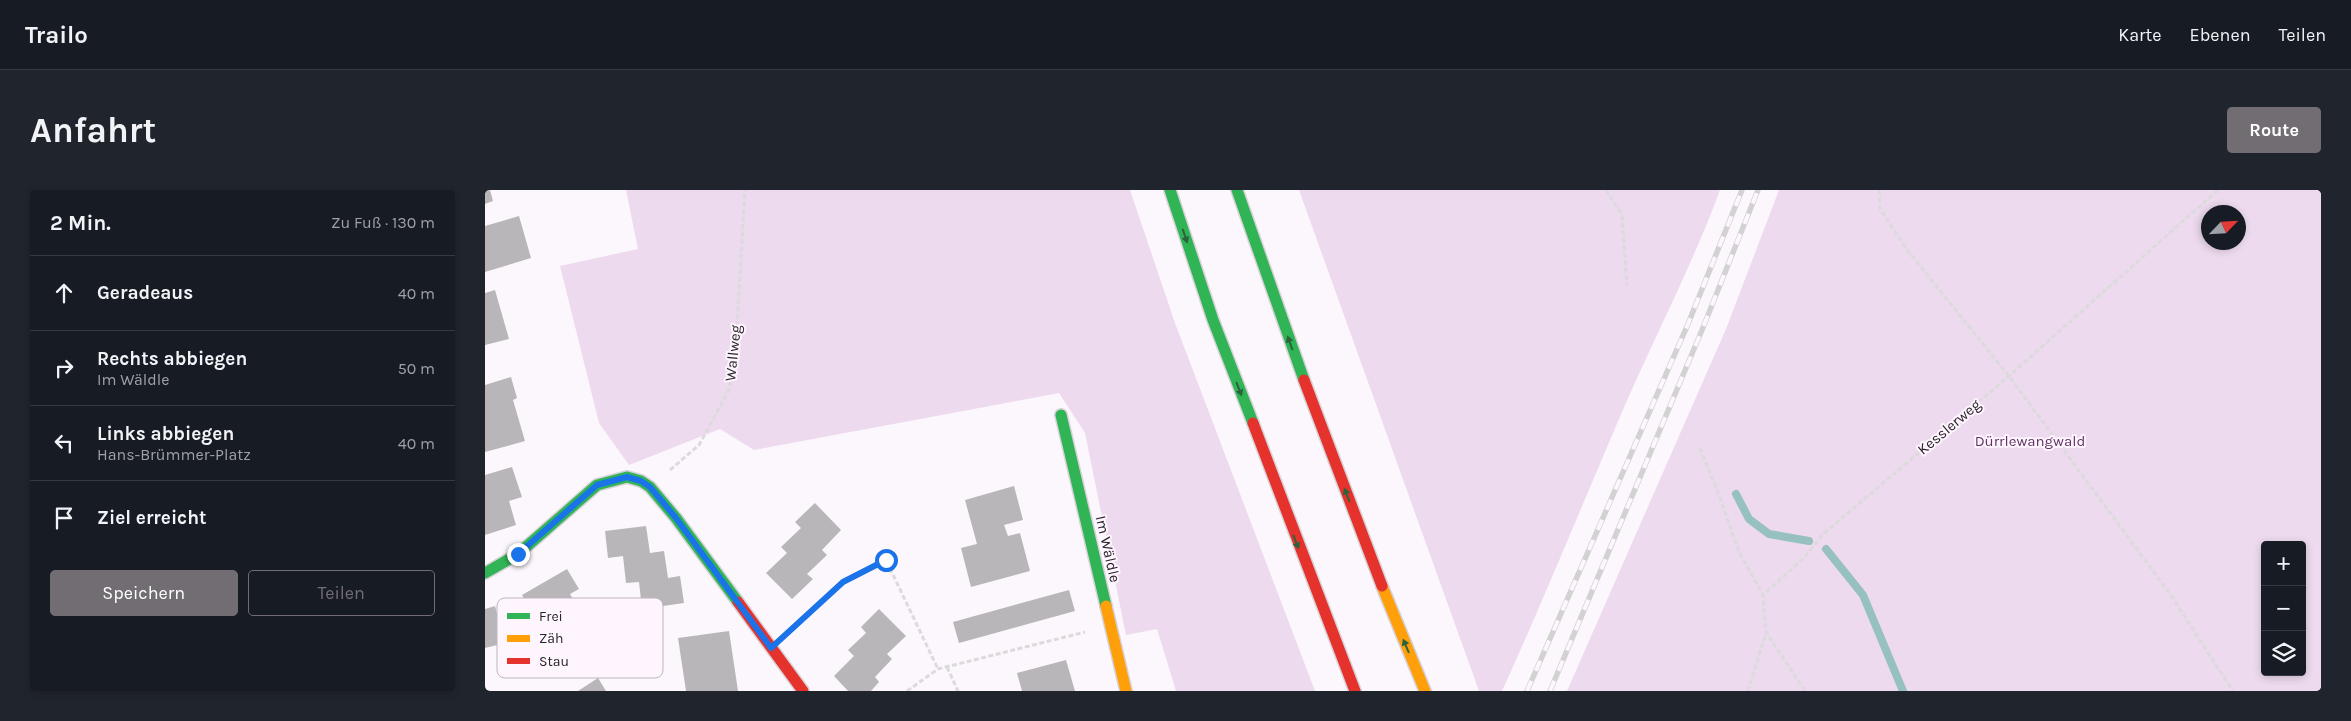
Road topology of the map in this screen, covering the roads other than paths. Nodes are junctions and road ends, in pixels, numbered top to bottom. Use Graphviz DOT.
graph roads {
  1 [pos="1169,190"];
  2 [pos="1237,190"];
  3 [pos="1061,414"];
  4 [pos="485,573"];
  5 [pos="803,691"];
  6 [pos="1126,691"];
  7 [pos="1355,691"];
  8 [pos="1425,691"];
  1 -- 7 [label="main road, one-way"];
  8 -- 2 [label="main road, one-way"];
  3 -- 6 [label="main road, Im Wäldle"];
  4 -- 5 [label="main road"];
}
